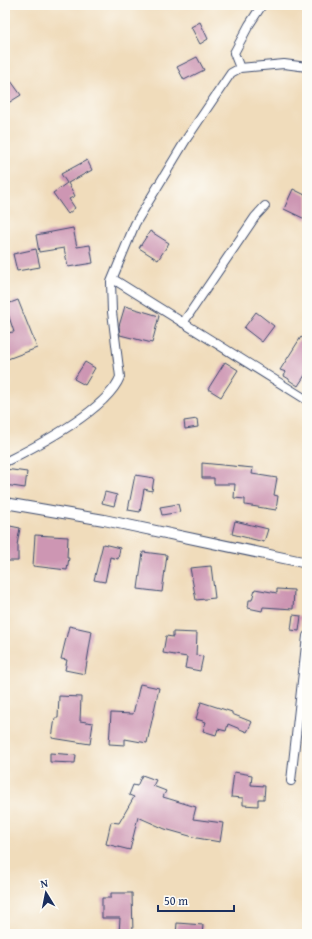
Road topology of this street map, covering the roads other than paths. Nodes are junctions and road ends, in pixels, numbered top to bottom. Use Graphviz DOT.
graph roads {
  1 [pos="262,5"];
  2 [pos="307,67"];
  3 [pos="240,68"];
  4 [pos="265,206"];
  5 [pos="113,279"];
  6 [pos="183,322"];
  7 [pos="307,400"];
  8 [pos="5,462"];
  9 [pos="5,503"];
  10 [pos="307,564"];
  11 [pos="307,636"];
  12 [pos="291,781"];
  1 -- 3 [label="street"];
  2 -- 3 [label="street"];
  3 -- 5 [label="street"];
  4 -- 6 [label="street"];
  5 -- 6 [label="street"];
  5 -- 8 [label="street"];
  6 -- 7 [label="street"];
  9 -- 10 [label="street"];
  11 -- 12 [label="street"];
}
